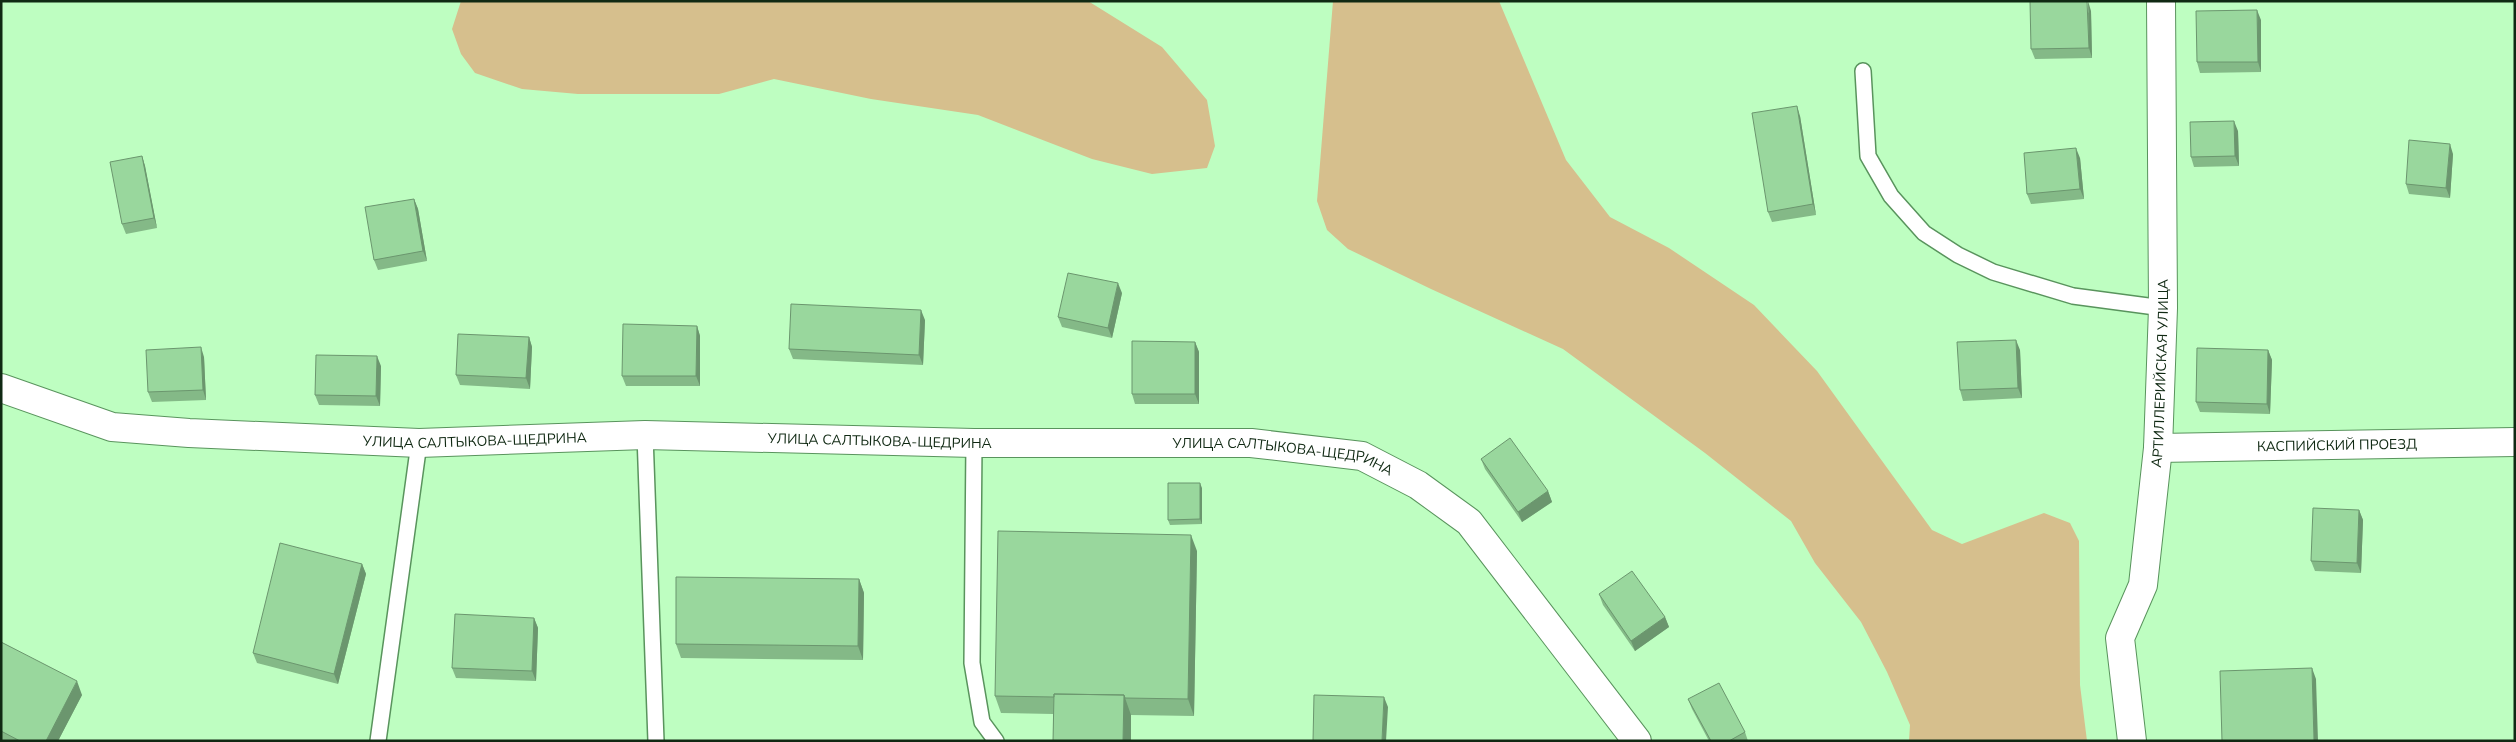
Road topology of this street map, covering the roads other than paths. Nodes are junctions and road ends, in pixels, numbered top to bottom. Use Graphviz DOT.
graph roads {
  1 [pos="2161,1"];
  2 [pos="1863,71"];
  3 [pos="2163,308"];
  4 [pos="1,388"];
  5 [pos="644,436"];
  6 [pos="2515,442"];
  7 [pos="419,443"];
  8 [pos="974,443"];
  9 [pos="2158,448"];
  10 [pos="378,741"];
  11 [pos="656,741"];
  12 [pos="996,741"];
  13 [pos="1637,741"];
  14 [pos="2132,741"];
  1 -- 3 [label="street, АРТИЛЛЕРИЙСКАЯ УЛИЦА"];
  2 -- 3 [label="lane"];
  3 -- 9 [label="street, АРТИЛЛЕРИЙСКАЯ УЛИЦА"];
  4 -- 7 [label="street, УЛИЦА САЛТЫКОВА-ЩЕДРИНА"];
  5 -- 7 [label="street, УЛИЦА САЛТЫКОВА-ЩЕДРИНА"];
  5 -- 8 [label="street, УЛИЦА САЛТЫКОВА-ЩЕДРИНА"];
  5 -- 11 [label="lane"];
  6 -- 9 [label="street, КАСПИЙСКИЙ ПРОЕЗД"];
  7 -- 10 [label="lane"];
  8 -- 12 [label="lane"];
  8 -- 13 [label="street, УЛИЦА САЛТЫКОВА-ЩЕДРИНА"];
  9 -- 14 [label="street, АРТИЛЛЕРИЙСКАЯ УЛИЦА"];
}
